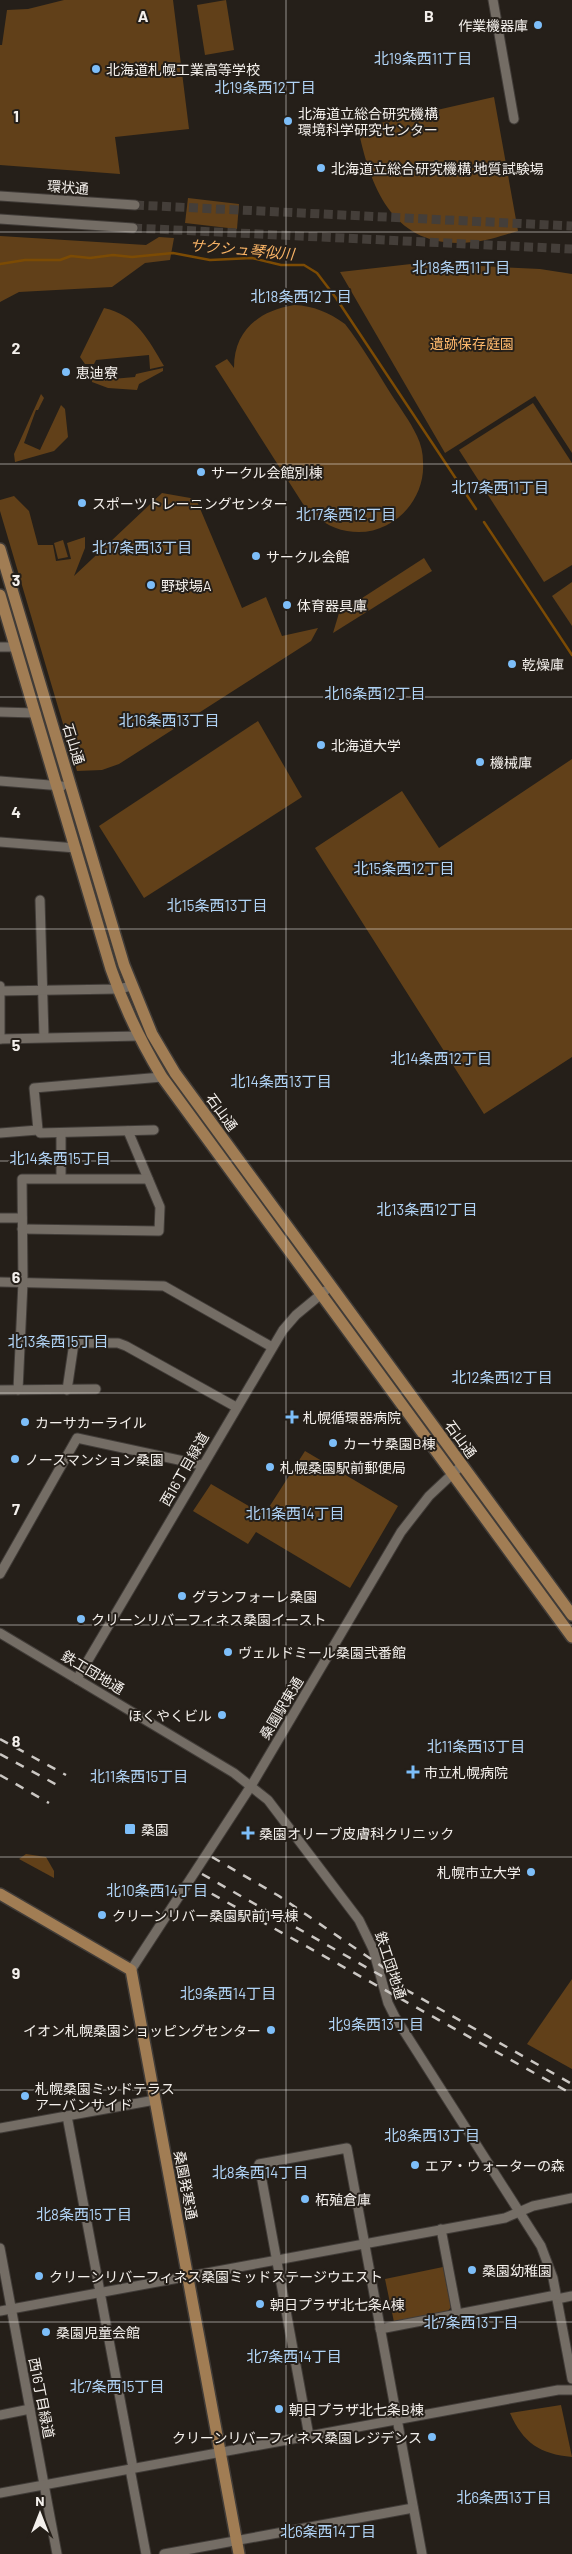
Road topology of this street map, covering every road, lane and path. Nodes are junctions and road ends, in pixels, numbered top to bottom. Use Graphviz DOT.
graph roads {
  1 [pos="493,0"];
  2 [pos="514,119"];
  3 [pos="0,196"];
  4 [pos="135,205"];
  5 [pos="0,219"];
  6 [pos="133,228"];
  7 [pos="0,549"];
  8 [pos="0,594"];
  9 [pos="0,646"];
  10 [pos="16,647"];
  11 [pos="0,712"];
  12 [pos="36,713"];
  13 [pos="0,781"];
  14 [pos="71,784"];
  15 [pos="57,787"];
  16 [pos="0,842"];
  17 [pos="76,848"];
  18 [pos="40,900"];
  19 [pos="0,986"];
  20 [pos="132,986"];
  21 [pos="118,989"];
  22 [pos="0,991"];
  23 [pos="43,991"];
  24 [pos="139,1036"];
  25 [pos="44,1037"];
  26 [pos="0,1039"];
  27 [pos="162,1077"];
  28 [pos="38,1130"];
  29 [pos="154,1130"];
  30 [pos="128,1131"];
  31 [pos="62,1132"];
  32 [pos="0,1133"];
  33 [pos="61,1178"];
  34 [pos="148,1180"];
  35 [pos="0,1218"];
  36 [pos="22,1218"];
  37 [pos="22,1229"];
  38 [pos="0,1282"];
  39 [pos="22,1282"];
  40 [pos="331,1286"];
  41 [pos="322,1294"];
  42 [pos="272,1346"];
  43 [pos="96,1389"];
  44 [pos="0,1390"];
  45 [pos="18,1390"];
  46 [pos="67,1390"];
  47 [pos="236,1407"];
  48 [pos="202,1465"];
  49 [pos="462,1466"];
  50 [pos="452,1474"];
  51 [pos="0,1574"];
  52 [pos="572,1616"];
  53 [pos="0,1633"];
  54 [pos="572,1638"];
  55 [pos="77,1679"];
  56 [pos="252,1786"];
  57 [pos="0,1894"];
  58 [pos="131,1970"];
  59 [pos="155,2100"];
  60 [pos="67,2116"];
  61 [pos="0,2128"];
  62 [pos="572,2198"];
  63 [pos="520,2212"];
  64 [pos="441,2229"];
  65 [pos="365,2244"];
  66 [pos="0,2248"];
  67 [pos="277,2260"];
  68 [pos="188,2276"];
  69 [pos="100,2292"];
  70 [pos="572,2296"];
  71 [pos="557,2297"];
  72 [pos="11,2309"];
  73 [pos="0,2311"];
  74 [pos="457,2313"];
  75 [pos="380,2329"];
  76 [pos="572,2379"];
  77 [pos="572,2390"];
  78 [pos="30,2409"];
  79 [pos="0,2415"];
  80 [pos="397,2420"];
  81 [pos="309,2436"];
  82 [pos="220,2452"];
  83 [pos="131,2469"];
  84 [pos="45,2485"];
  85 [pos="0,2493"];
  86 [pos="414,2508"];
  87 [pos="237,2540"];
  88 [pos="57,2554"];
  89 [pos="146,2554"];
  90 [pos="164,2554"];
  91 [pos="239,2554"];
  92 [pos="422,2554"];
  1 -- 2 [label="street"];
  3 -- 4 [label="street, 環状通"];
  5 -- 6 [label="street"];
  7 -- 14 [label="main road, 石山通"];
  8 -- 10 [label="main road, 石山通"];
  9 -- 10 [label="street"];
  10 -- 12 [label="main road, 石山通"];
  11 -- 12 [label="street"];
  12 -- 15 [label="main road, 石山通"];
  13 -- 15 [label="street"];
  14 -- 15 [label="street"];
  14 -- 20 [label="main road, 石山通"];
  15 -- 17 [label="main road, 石山通"];
  16 -- 17 [label="street"];
  17 -- 21 [label="main road, 石山通"];
  18 -- 23 [label="street"];
  19 -- 22 [label="street"];
  20 -- 21 [label="street"];
  20 -- 40 [label="main road, 石山通"];
  21 -- 23 [label="street"];
  21 -- 24 [label="main road, 石山通"];
  22 -- 23 [label="street"];
  22 -- 26 [label="street"];
  23 -- 25 [label="street"];
  24 -- 25 [label="street"];
  24 -- 27 [label="main road, 石山通"];
  25 -- 26 [label="street"];
  27 -- 28 [label="street"];
  27 -- 41 [label="main road, 石山通"];
  28 -- 31 [label="street"];
  28 -- 32 [label="street"];
  29 -- 30 [label="street"];
  30 -- 31 [label="street"];
  30 -- 34 [label="street"];
  31 -- 33 [label="street"];
  33 -- 34 [label="street"];
  33 -- 36 [label="street"];
  34 -- 37 [label="street"];
  35 -- 36 [label="street"];
  36 -- 37 [label="street"];
  37 -- 39 [label="street"];
  38 -- 39 [label="street"];
  39 -- 42 [label="street"];
  39 -- 45 [label="street"];
  40 -- 41 [label="street, 西16丁目緑道"];
  40 -- 49 [label="main road, 石山通"];
  41 -- 42 [label="street, 西16丁目緑道"];
  41 -- 50 [label="main road, 石山通"];
  42 -- 47 [label="street, 西16丁目緑道"];
  43 -- 46 [label="street"];
  44 -- 45 [label="street"];
  45 -- 46 [label="street"];
  46 -- 47 [label="street"];
  47 -- 48 [label="street, 西16丁目緑道"];
  48 -- 51 [label="street"];
  48 -- 55 [label="street, 西16丁目緑道"];
  49 -- 50 [label="street, 桑園駅東通"];
  49 -- 52 [label="main road, 石山通"];
  50 -- 54 [label="main road, 石山通"];
  50 -- 56 [label="street, 桑園駅東通"];
  53 -- 55 [label="street, 鉄工団地通"];
  55 -- 56 [label="street, 鉄工団地通"];
  56 -- 58 [label="street, 桑園駅東通"];
  56 -- 63 [label="street, 鉄工団地通"];
  57 -- 58 [label="main road"];
  58 -- 59 [label="main road, 桑園発寒通"];
  59 -- 60 [label="street"];
  59 -- 68 [label="main road, 桑園発寒通"];
  60 -- 61 [label="street"];
  60 -- 69 [label="street"];
  62 -- 63 [label="street"];
  63 -- 64 [label="street"];
  63 -- 71 [label="street, 鉄工団地通"];
  64 -- 65 [label="street"];
  64 -- 74 [label="street"];
  65 -- 67 [label="street"];
  65 -- 67 [label="street"];
  65 -- 75 [label="street"];
  66 -- 72 [label="street, 西16丁目緑道"];
  67 -- 68 [label="street"];
  67 -- 81 [label="street"];
  68 -- 69 [label="street"];
  68 -- 82 [label="main road, 桑園発寒通"];
  69 -- 72 [label="street"];
  69 -- 83 [label="street"];
  70 -- 71 [label="street"];
  71 -- 74 [label="street"];
  71 -- 76 [label="street, 鉄工団地通"];
  72 -- 73 [label="street"];
  72 -- 78 [label="street, 西16丁目緑道"];
  74 -- 75 [label="street"];
  75 -- 80 [label="street"];
  77 -- 80 [label="street"];
  78 -- 79 [label="street"];
  78 -- 84 [label="street, 西16丁目緑道"];
  80 -- 81 [label="street"];
  80 -- 86 [label="street"];
  81 -- 82 [label="street"];
  82 -- 83 [label="street"];
  82 -- 87 [label="main road, 桑園発寒通"];
  83 -- 84 [label="street"];
  83 -- 89 [label="street"];
  84 -- 85 [label="street"];
  84 -- 88 [label="street, 西16丁目緑道"];
  86 -- 87 [label="street"];
  86 -- 92 [label="street"];
  87 -- 90 [label="street"];
  87 -- 91 [label="main road, 桑園発寒通"];
}
